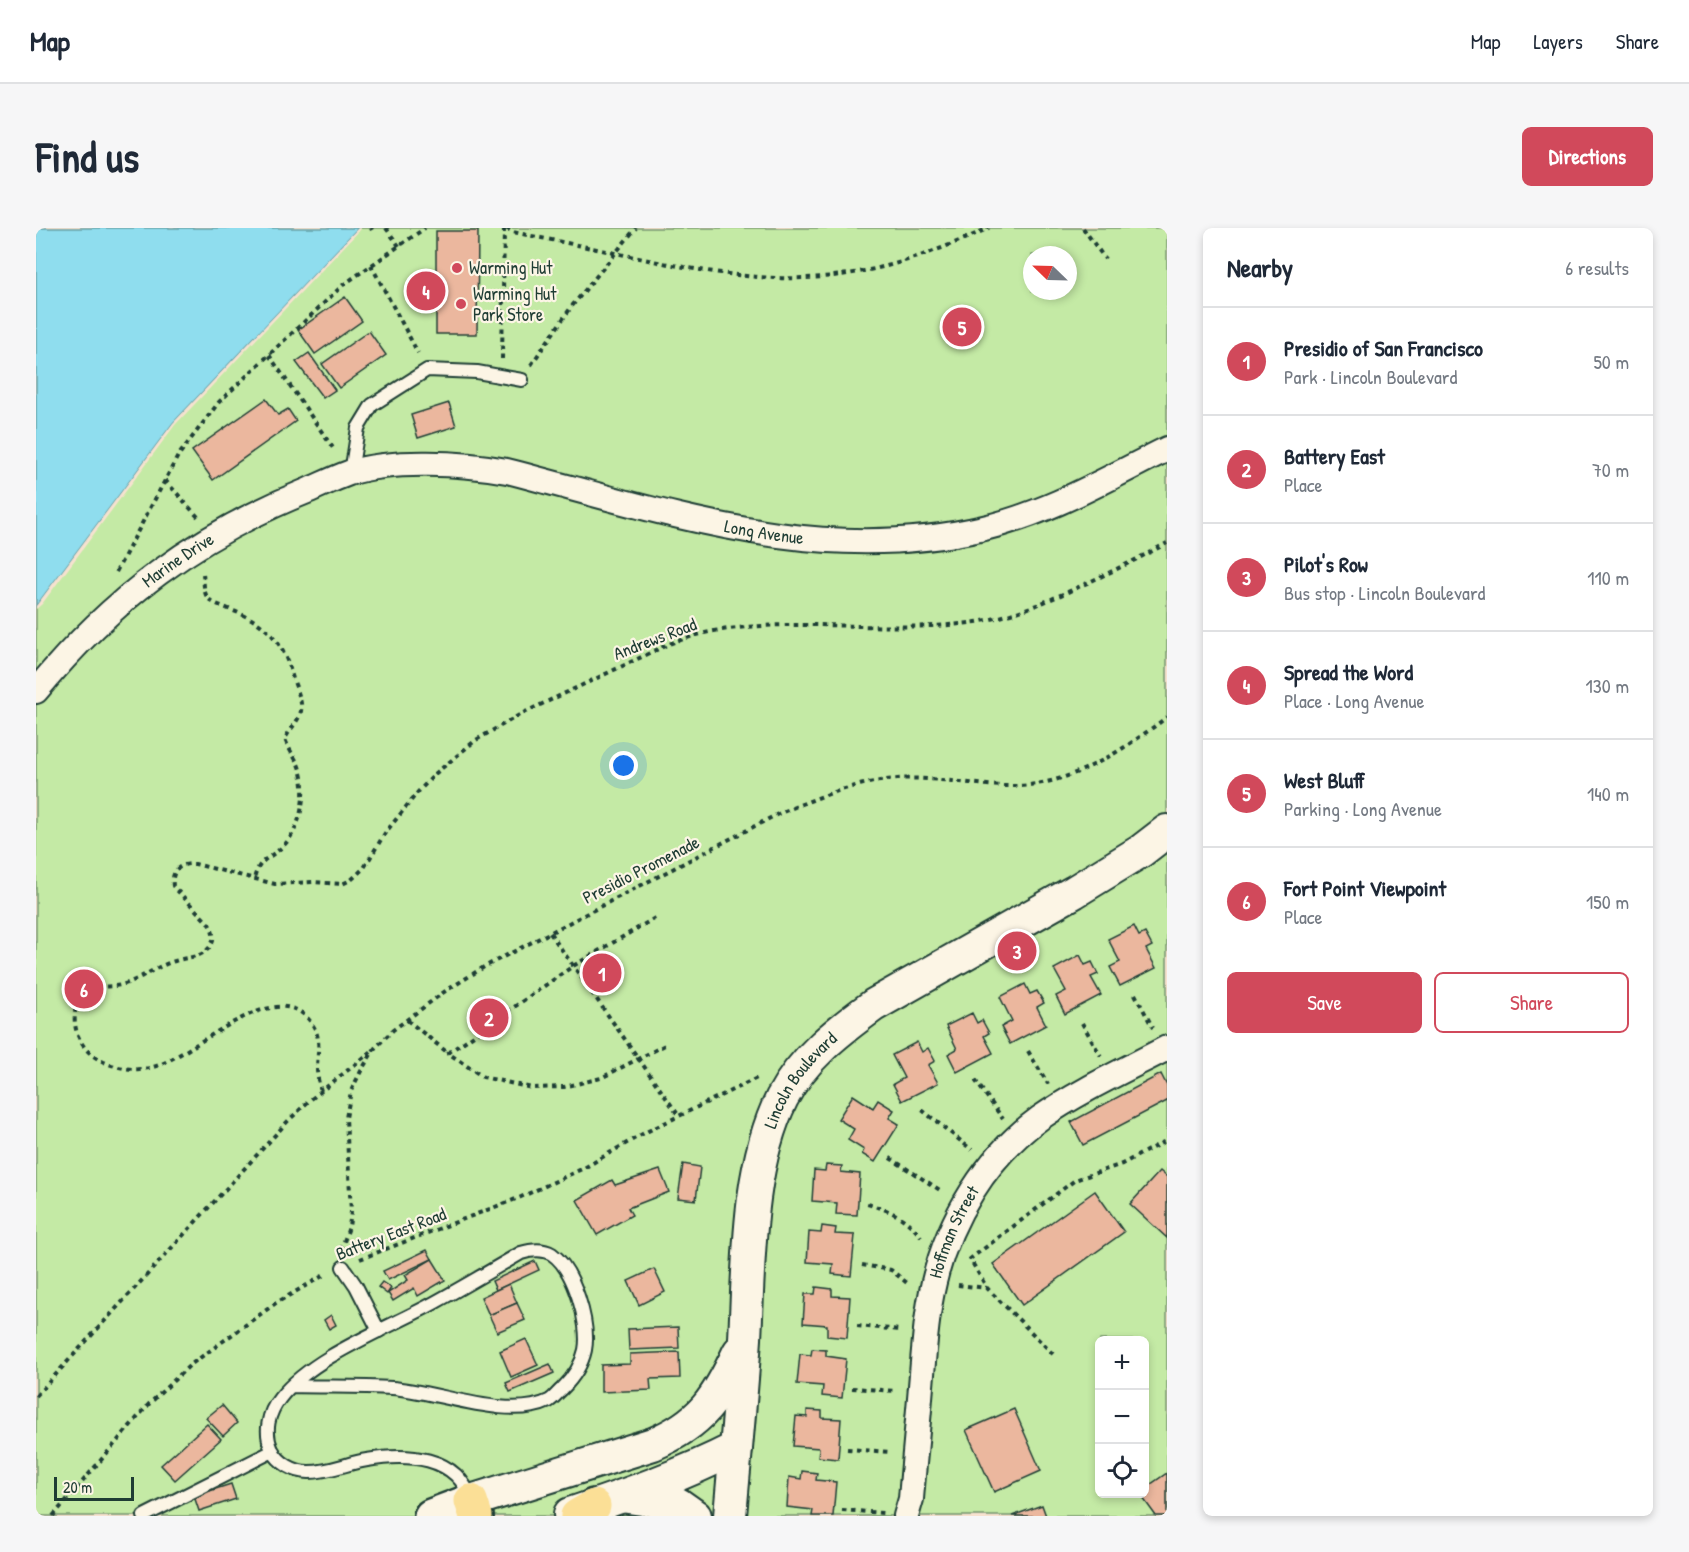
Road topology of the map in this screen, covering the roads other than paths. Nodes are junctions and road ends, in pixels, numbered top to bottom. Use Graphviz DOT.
graph roads {
  1 [pos="522,380"];
  2 [pos="1167,449"];
  3 [pos="351,473"];
  4 [pos="36,692"];
  5 [pos="1167,831"];
  6 [pos="1166,1048"];
  7 [pos="343,1267"];
  8 [pos="379,1331"];
  9 [pos="745,1340"];
  10 [pos="292,1386"];
  11 [pos="736,1448"];
  12 [pos="273,1450"];
  13 [pos="624,1496"];
  14 [pos="474,1509"];
  15 [pos="586,1511"];
  16 [pos="906,1515"];
  17 [pos="144,1516"];
  18 [pos="431,1516"];
  19 [pos="563,1516"];
  20 [pos="695,1516"];
  21 [pos="730,1516"];
  1 -- 3 [label="lane"];
  2 -- 3 [label="street, Long Avenue"];
  3 -- 4 [label="street, Marine Drive"];
  5 -- 9 [label="street, Lincoln Boulevard"];
  6 -- 16 [label="street, Hoffman Street"];
  7 -- 8 [label="lane"];
  8 -- 10 [label="lane"];
  8 -- 10 [label="lane"];
  9 -- 11 [label="street, Lincoln Boulevard"];
  9 -- 14 [label="street"];
  10 -- 12 [label="lane"];
  11 -- 13 [label="street"];
  11 -- 21 [label="street, Lincoln Boulevard"];
  12 -- 14 [label="lane"];
  12 -- 17 [label="lane"];
  13 -- 15 [label="street"];
  13 -- 20 [label="street"];
  14 -- 18 [label="main road"];
  15 -- 19 [label="street"];
}
